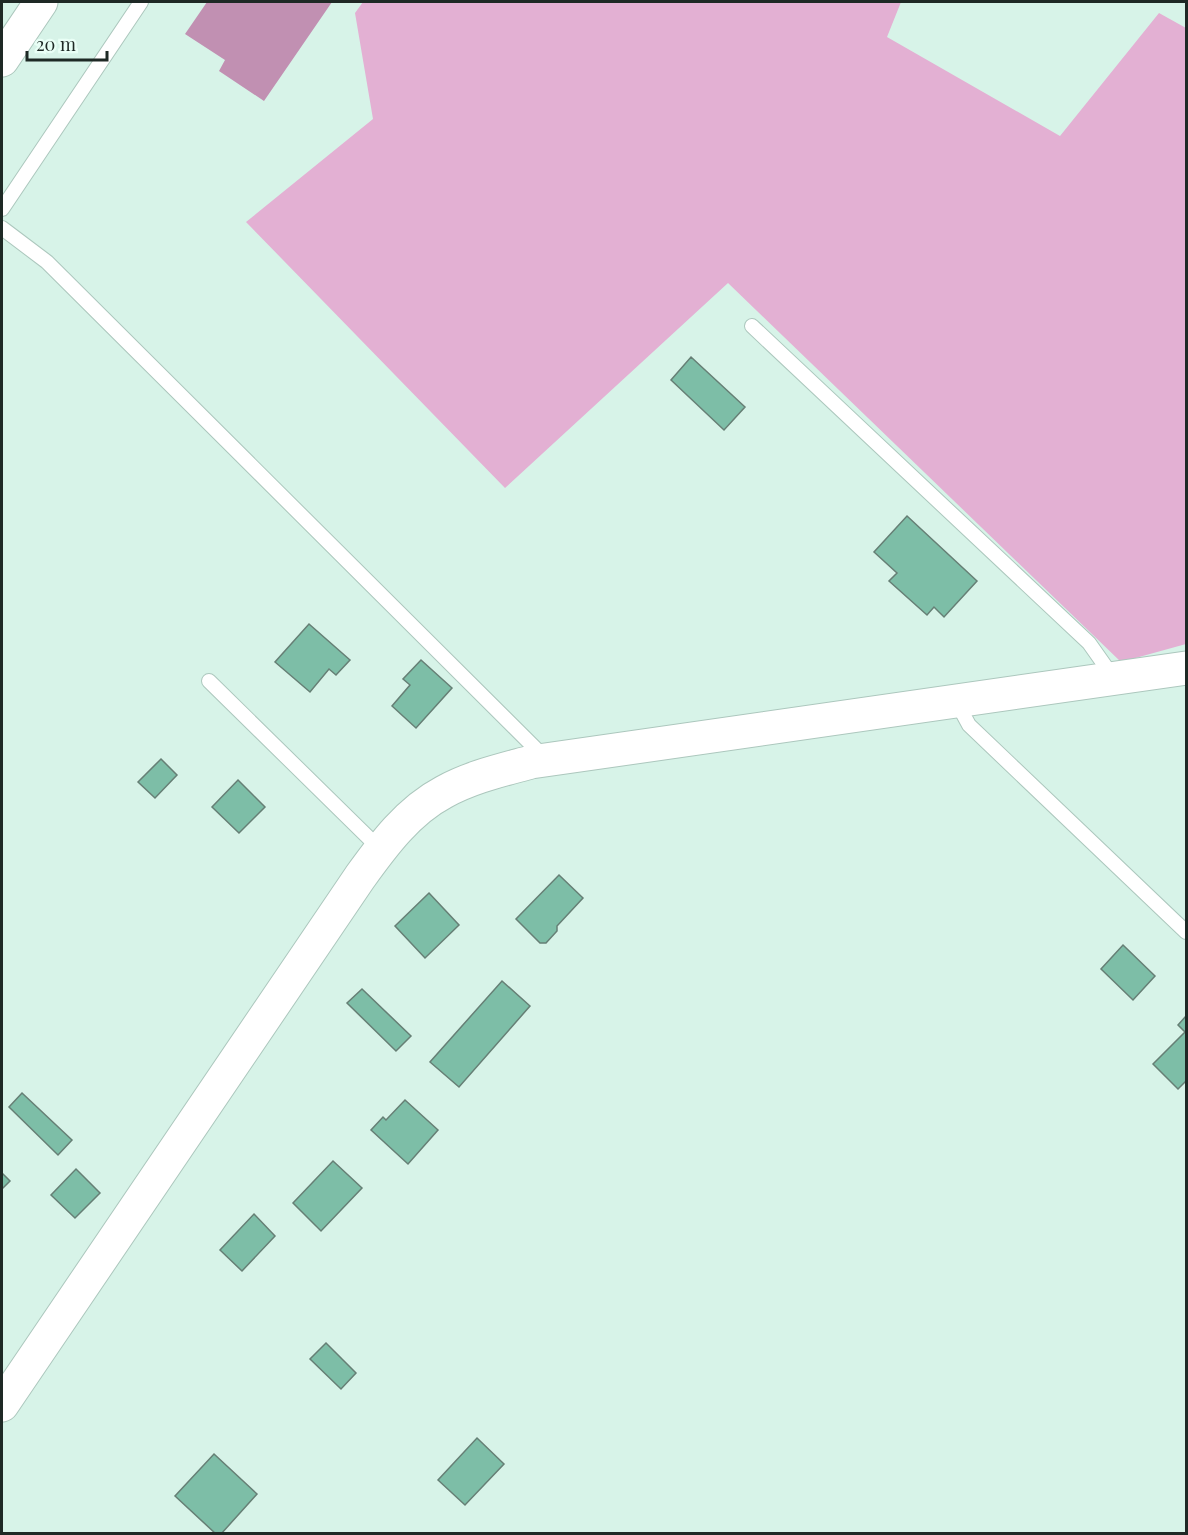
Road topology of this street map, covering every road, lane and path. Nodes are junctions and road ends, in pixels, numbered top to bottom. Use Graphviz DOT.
graph roads {
  1 [pos="41,2"];
  2 [pos="141,2"];
  3 [pos="2,60"];
  4 [pos="2,209"];
  5 [pos="2,228"];
  6 [pos="752,326"];
  7 [pos="1186,668"];
  8 [pos="1114,678"];
  9 [pos="209,681"];
  10 [pos="956,701"];
  11 [pos="547,760"];
  12 [pos="380,849"];
  13 [pos="1186,932"];
  14 [pos="2,1405"];
  1 -- 3 [label="main road"];
  2 -- 4 [label="lane"];
  5 -- 11 [label="lane"];
  6 -- 8 [label="lane"];
  7 -- 8 [label="main road"];
  8 -- 10 [label="main road"];
  9 -- 12 [label="lane"];
  10 -- 11 [label="main road"];
  10 -- 13 [label="lane"];
  11 -- 12 [label="main road"];
  12 -- 14 [label="main road"];
}
